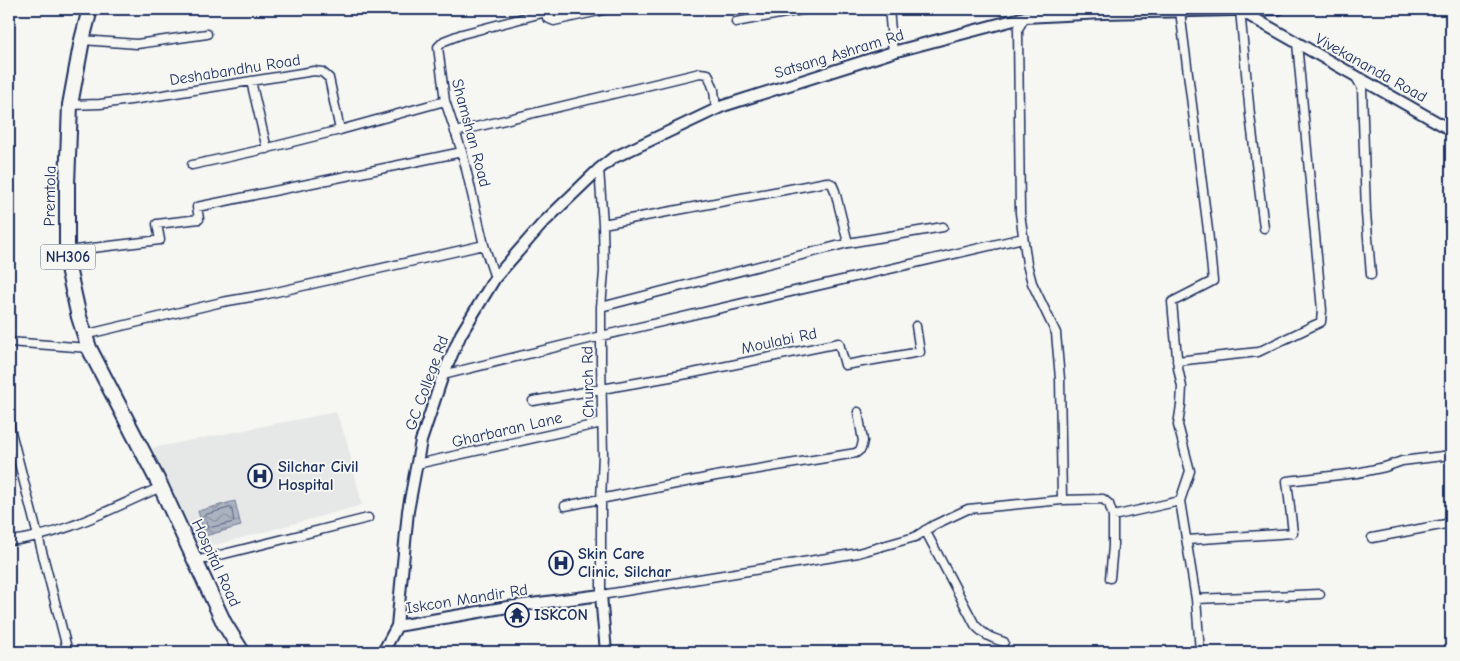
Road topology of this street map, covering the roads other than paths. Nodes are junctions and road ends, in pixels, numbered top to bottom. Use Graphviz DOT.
graph roads {
  1 [pos="90,9"];
  2 [pos="608,9"];
  3 [pos="807,9"];
  4 [pos="889,9"];
  5 [pos="1267,9"];
  6 [pos="1279,9"];
  7 [pos="545,10"];
  8 [pos="1240,10"];
  9 [pos="1103,11"];
  10 [pos="1180,11"];
  11 [pos="1026,17"];
  12 [pos="736,22"];
  13 [pos="207,34"];
  14 [pos="82,40"];
  15 [pos="1297,44"];
  16 [pos="893,52"];
  17 [pos="1354,75"];
  18 [pos="251,81"];
  19 [pos="445,101"];
  20 [pos="70,105"];
  21 [pos="716,109"];
  22 [pos="340,130"];
  23 [pos="1451,130"];
  24 [pos="455,132"];
  25 [pos="267,149"];
  26 [pos="462,152"];
  27 [pos="192,165"];
  28 [pos="599,169"];
  29 [pos="603,224"];
  30 [pos="943,227"];
  31 [pos="1264,228"];
  32 [pos="1023,238"];
  33 [pos="848,243"];
  34 [pos="484,245"];
  35 [pos="67,252"];
  36 [pos="1371,275"];
  37 [pos="495,278"];
  38 [pos="601,307"];
  39 [pos="916,326"];
  40 [pos="601,336"];
  41 [pos="9,342"];
  42 [pos="86,342"];
  43 [pos="1177,360"];
  44 [pos="443,374"];
  45 [pos="602,390"];
  46 [pos="533,401"];
  47 [pos="858,412"];
  48 [pos="9,415"];
  49 [pos="602,423"];
  50 [pos="1451,455"];
  51 [pos="417,464"];
  52 [pos="161,487"];
  53 [pos="601,500"];
  54 [pos="1062,500"];
  55 [pos="1180,501"];
  56 [pos="565,506"];
  57 [pos="1113,516"];
  58 [pos="368,518"];
  59 [pos="1451,523"];
  60 [pos="925,530"];
  61 [pos="37,537"];
  62 [pos="1372,538"];
  63 [pos="9,540"];
  64 [pos="1187,540"];
  65 [pos="196,561"];
  66 [pos="1110,578"];
  67 [pos="1320,594"];
  68 [pos="601,595"];
  69 [pos="1196,599"];
  70 [pos="397,626"];
  71 [pos="1004,642"];
  72 [pos="68,652"];
  73 [pos="242,652"];
  74 [pos="383,652"];
  75 [pos="606,652"];
  76 [pos="1200,652"];
  1 -- 14 [label="highway, Premtola / NH306"];
  2 -- 7 [label="street"];
  3 -- 12 [label="street"];
  4 -- 16 [label="street"];
  5 -- 6 [label="main road"];
  5 -- 8 [label="main road"];
  7 -- 19 [label="street, Shamshan Road"];
  8 -- 10 [label="main road"];
  8 -- 15 [label="main road, Vivekananda Road"];
  8 -- 31 [label="street"];
  9 -- 10 [label="main road"];
  9 -- 11 [label="main road, Satsang Ashram Rd"];
  10 -- 43 [label="street"];
  11 -- 16 [label="main road, Satsang Ashram Rd"];
  11 -- 32 [label="street"];
  13 -- 14 [label="street"];
  14 -- 20 [label="highway, Premtola / NH306"];
  15 -- 17 [label="main road, Vivekananda Road"];
  15 -- 43 [label="street"];
  16 -- 21 [label="main road, Satsang Ashram Rd"];
  17 -- 23 [label="main road, Vivekananda Road"];
  17 -- 36 [label="street"];
  18 -- 20 [label="street, Deshabandhu Road"];
  18 -- 22 [label="street, Deshabandhu Road"];
  18 -- 25 [label="street"];
  19 -- 22 [label="street"];
  19 -- 24 [label="street, Shamshan Road"];
  20 -- 35 [label="highway, Premtola / NH306"];
  21 -- 24 [label="street"];
  21 -- 28 [label="main road, Satsang Ashram Rd"];
  22 -- 25 [label="street"];
  24 -- 26 [label="street, Shamshan Road"];
  25 -- 27 [label="street"];
  26 -- 34 [label="street, Shamshan Road"];
  26 -- 35 [label="street"];
  28 -- 29 [label="street, Church Rd"];
  28 -- 37 [label="main road, GC College Rd"];
  29 -- 33 [label="street"];
  29 -- 38 [label="street, Church Rd"];
  30 -- 33 [label="street"];
  32 -- 40 [label="street"];
  32 -- 54 [label="street"];
  33 -- 38 [label="street"];
  34 -- 37 [label="street, Shamshan Road"];
  34 -- 42 [label="street"];
  35 -- 42 [label="highway, Premtola / NH306"];
  37 -- 44 [label="main road, GC College Rd"];
  38 -- 40 [label="street, Church Rd"];
  39 -- 45 [label="street, Moulabi Rd"];
  40 -- 44 [label="street"];
  40 -- 45 [label="street, Church Rd"];
  41 -- 42 [label="street"];
  42 -- 52 [label="highway, Premtola / NH306"];
  43 -- 55 [label="street"];
  44 -- 51 [label="main road, GC College Rd"];
  45 -- 46 [label="street"];
  45 -- 49 [label="street, Church Rd"];
  47 -- 53 [label="street"];
  48 -- 61 [label="street"];
  49 -- 51 [label="street, Gharbaran Lane"];
  49 -- 53 [label="street, Church Rd"];
  50 -- 64 [label="street"];
  51 -- 70 [label="main road, GC College Rd"];
  52 -- 61 [label="street"];
  52 -- 65 [label="highway, Hospital Road / NH306"];
  53 -- 56 [label="street"];
  53 -- 68 [label="street, Church Rd"];
  54 -- 57 [label="street"];
  54 -- 60 [label="street"];
  55 -- 57 [label="street"];
  55 -- 64 [label="street"];
  57 -- 66 [label="street"];
  58 -- 65 [label="street"];
  59 -- 62 [label="street"];
  60 -- 68 [label="street"];
  60 -- 71 [label="street"];
  61 -- 63 [label="street"];
  61 -- 72 [label="street"];
  64 -- 69 [label="street"];
  65 -- 73 [label="highway, Hospital Road / NH306"];
  67 -- 69 [label="street"];
  68 -- 70 [label="main road, Iskcon Mandir Rd"];
  68 -- 75 [label="main road"];
  69 -- 76 [label="street"];
  70 -- 74 [label="main road, GC College Rd"];
}
